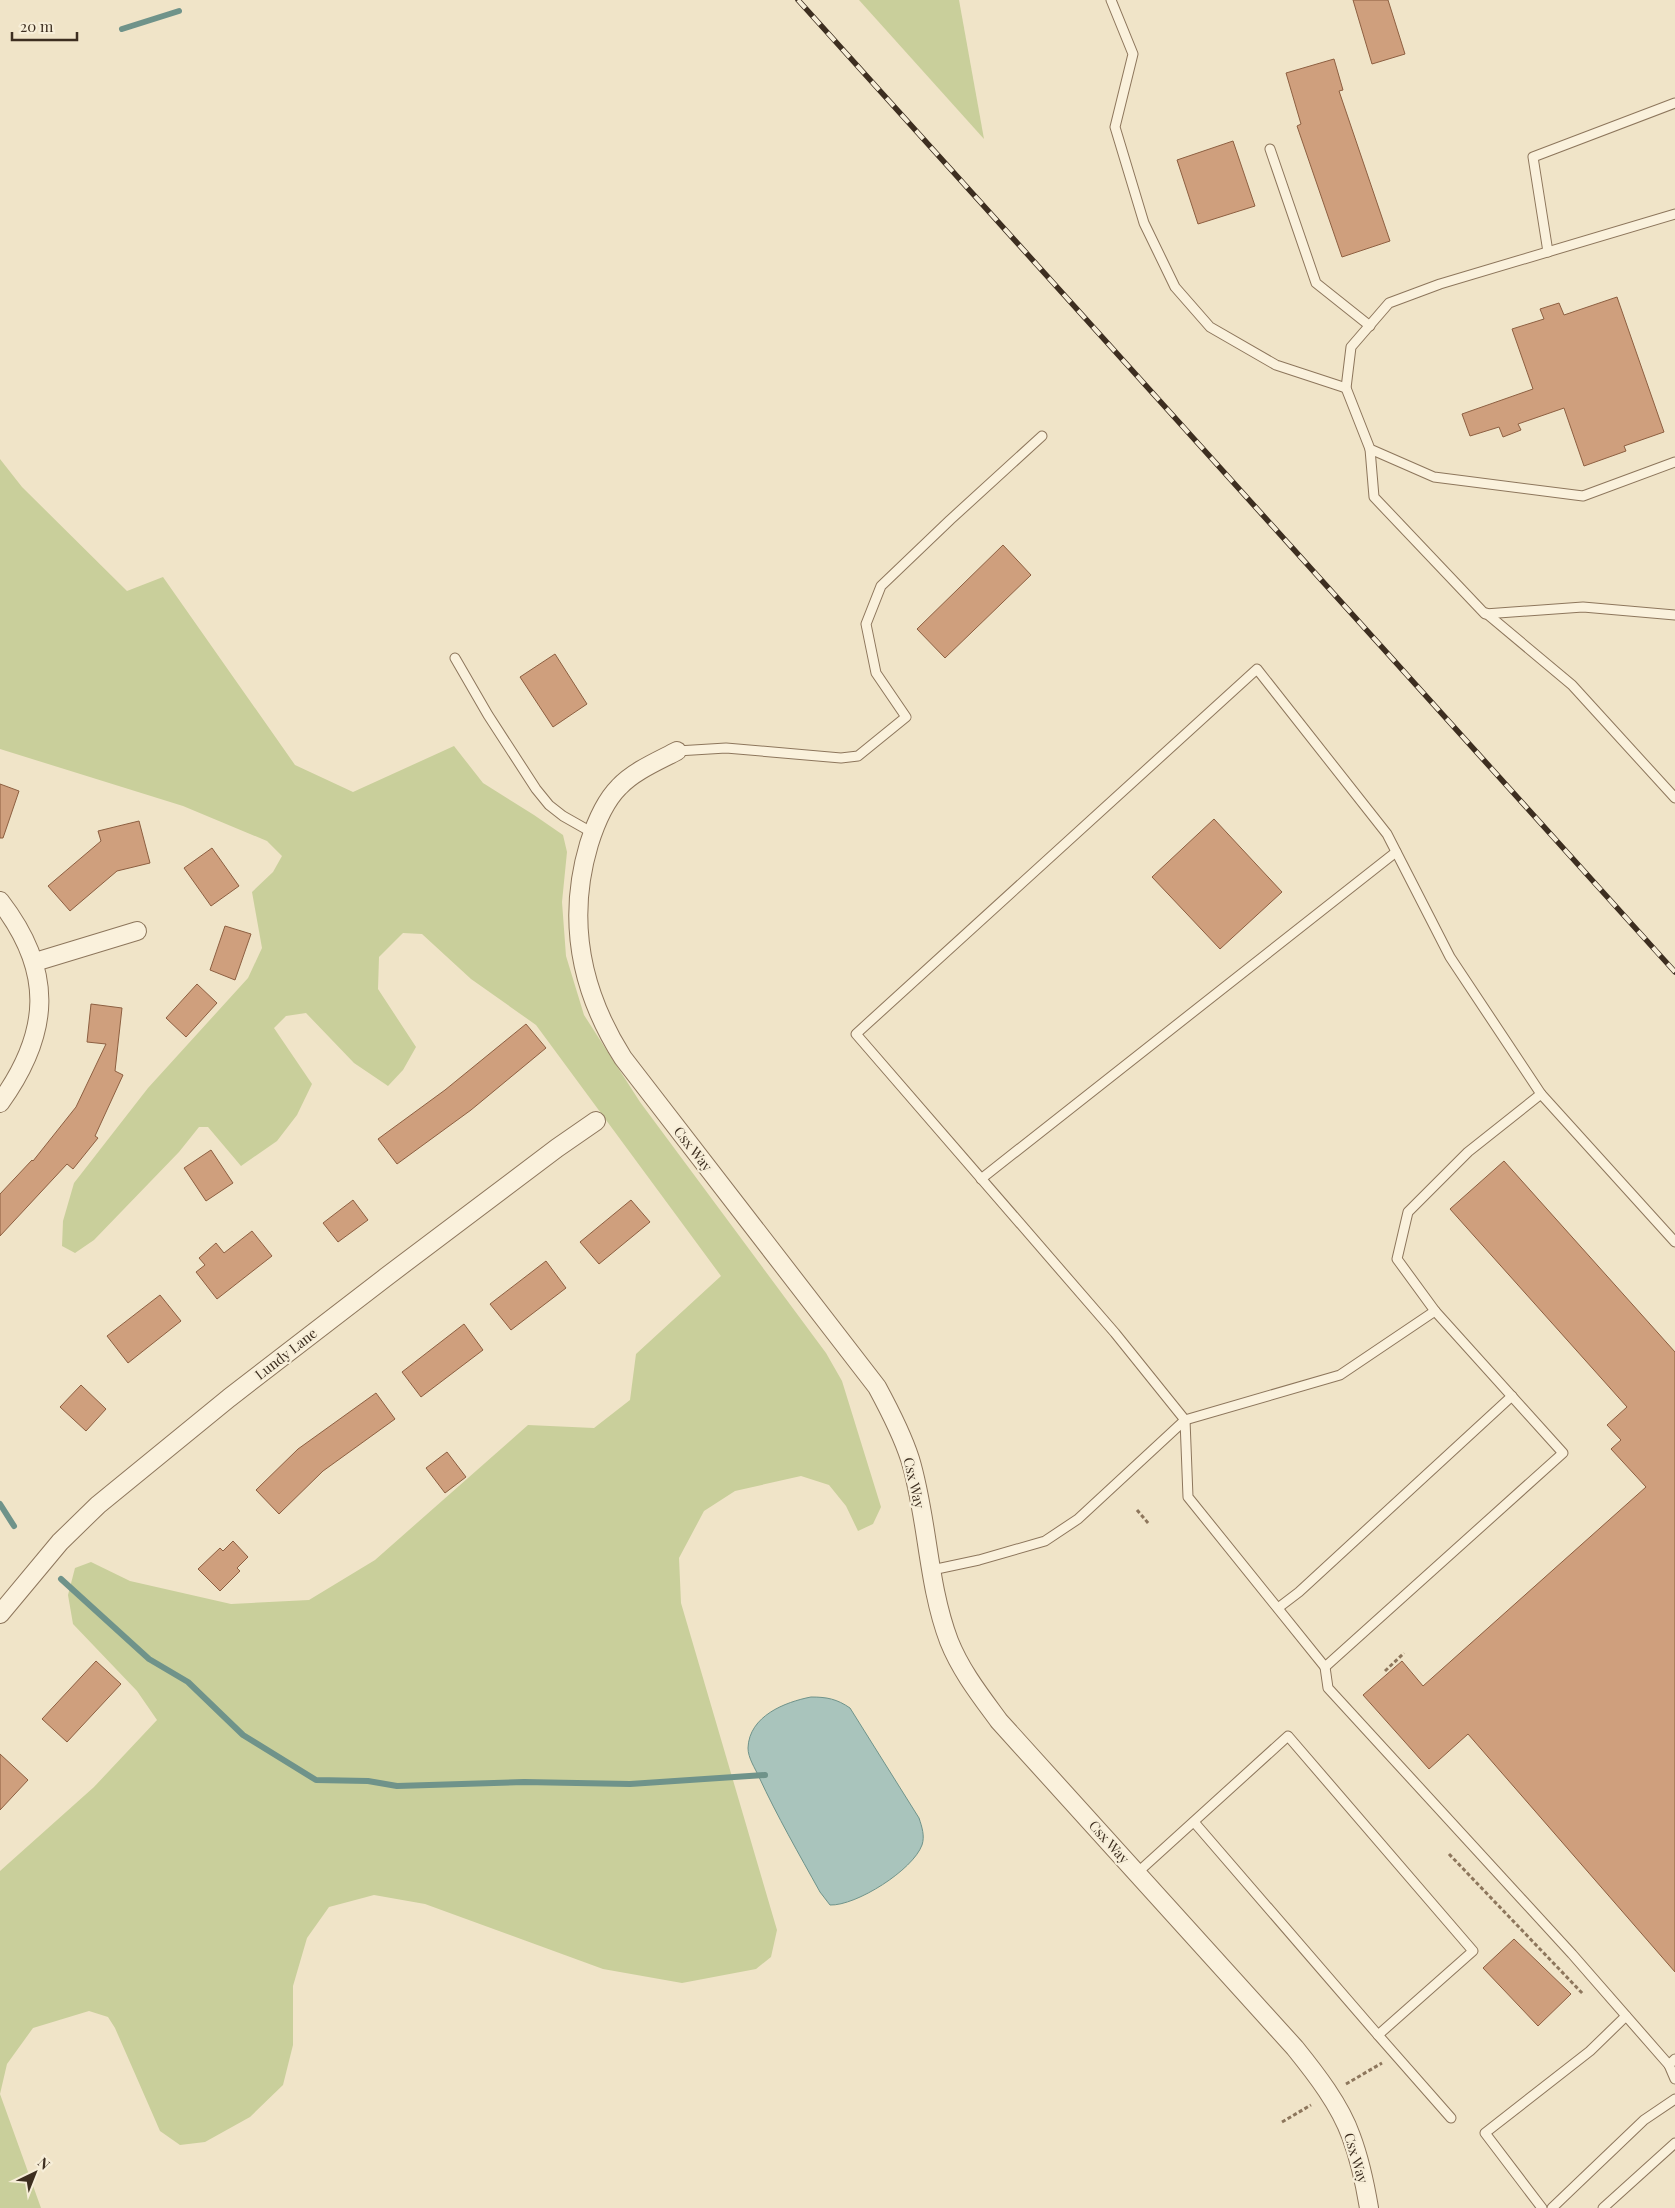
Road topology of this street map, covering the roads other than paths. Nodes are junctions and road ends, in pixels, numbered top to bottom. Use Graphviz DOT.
graph roads {
  1 [pos="1111,0"];
  2 [pos="1675,103"];
  3 [pos="1270,149"];
  4 [pos="1675,214"];
  5 [pos="1548,252"];
  6 [pos="1370,326"];
  7 [pos="1346,388"];
  8 [pos="1042,436"];
  9 [pos="1370,449"];
  10 [pos="1675,462"];
  11 [pos="1486,613"];
  12 [pos="1675,615"];
  13 [pos="455,658"];
  14 [pos="677,751"];
  15 [pos="1675,798"];
  16 [pos="593,833"];
  17 [pos="1396,852"];
  18 [pos="0,901"];
  19 [pos="137,931"];
  20 [pos="35,962"];
  21 [pos="1541,1094"];
  22 [pos="0,1103"];
  23 [pos="596,1121"];
  24 [pos="980,1179"];
  25 [pos="1675,1242"];
  26 [pos="1435,1310"];
  27 [pos="1512,1396"];
  28 [pos="1185,1420"];
  29 [pos="932,1570"];
  30 [pos="1278,1608"];
  31 [pos="0,1614"];
  32 [pos="1324,1667"];
  33 [pos="1194,1822"];
  34 [pos="1137,1873"];
  35 [pos="1626,2016"];
  36 [pos="1378,2035"];
  37 [pos="1672,2062"];
  38 [pos="1675,2079"];
  39 [pos="1675,2099"];
  40 [pos="1451,2118"];
  41 [pos="1675,2143"];
  42 [pos="1369,2208"];
  43 [pos="1542,2208"];
  44 [pos="1552,2208"];
  45 [pos="1603,2208"];
  1 -- 7 [label="lane"];
  2 -- 5 [label="lane"];
  3 -- 6 [label="lane"];
  4 -- 5 [label="lane"];
  5 -- 6 [label="lane"];
  6 -- 7 [label="lane"];
  7 -- 9 [label="lane"];
  8 -- 14 [label="lane"];
  9 -- 10 [label="lane"];
  9 -- 11 [label="lane"];
  11 -- 12 [label="lane"];
  11 -- 15 [label="lane"];
  13 -- 16 [label="lane"];
  14 -- 16 [label="street, Csx Way"];
  16 -- 29 [label="street, Csx Way"];
  17 -- 21 [label="lane"];
  17 -- 24 [label="lane"];
  17 -- 24 [label="lane"];
  18 -- 20 [label="street"];
  19 -- 20 [label="street"];
  20 -- 22 [label="street"];
  21 -- 25 [label="lane"];
  21 -- 26 [label="lane"];
  23 -- 31 [label="street, Lundy Lane"];
  24 -- 28 [label="lane"];
  26 -- 27 [label="lane"];
  26 -- 28 [label="lane"];
  27 -- 30 [label="lane"];
  27 -- 32 [label="lane"];
  28 -- 29 [label="lane"];
  28 -- 30 [label="lane"];
  29 -- 34 [label="street, Csx Way"];
  30 -- 32 [label="lane"];
  32 -- 35 [label="lane"];
  33 -- 34 [label="lane"];
  33 -- 36 [label="lane"];
  33 -- 36 [label="lane"];
  34 -- 42 [label="street, Csx Way"];
  35 -- 37 [label="lane"];
  35 -- 43 [label="lane"];
  36 -- 40 [label="lane"];
  37 -- 38 [label="lane"];
  39 -- 44 [label="lane"];
  41 -- 45 [label="lane"];
}
